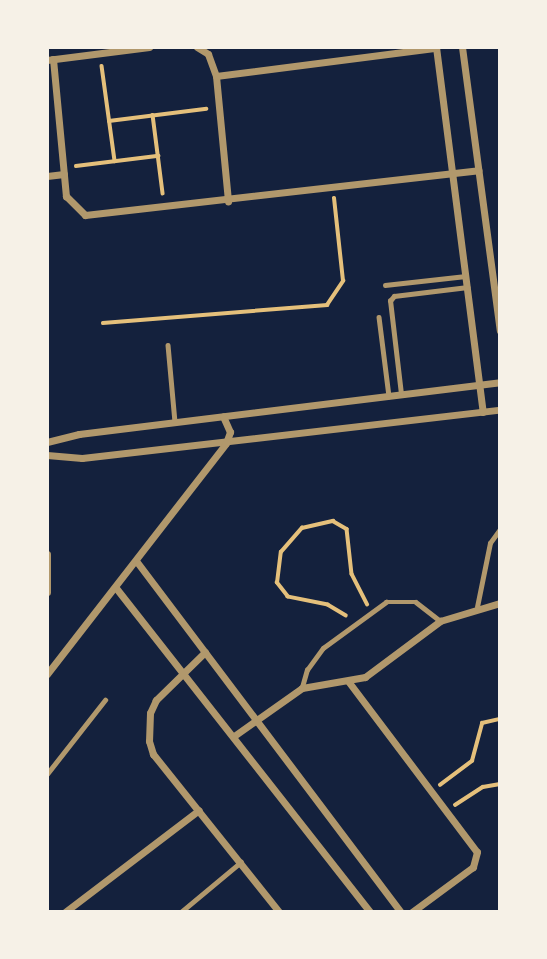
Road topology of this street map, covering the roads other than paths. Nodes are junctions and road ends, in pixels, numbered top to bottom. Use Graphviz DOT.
graph roads {
  1 [pos="74,47"];
  2 [pos="149,47"];
  3 [pos="197,47"];
  4 [pos="462,47"];
  5 [pos="436,48"];
  6 [pos="75,57"];
  7 [pos="50,60"];
  8 [pos="216,76"];
  9 [pos="64,170"];
  10 [pos="478,170"];
  11 [pos="452,173"];
  12 [pos="47,176"];
  13 [pos="228,201"];
  14 [pos="465,276"];
  15 [pos="385,285"];
  16 [pos="467,287"];
  17 [pos="379,317"];
  18 [pos="500,330"];
  19 [pos="168,345"];
  20 [pos="500,382"];
  21 [pos="479,385"];
  22 [pos="401,394"];
  23 [pos="389,396"];
  24 [pos="500,410"];
  25 [pos="483,412"];
  26 [pos="223,416"];
  27 [pos="175,422"];
  28 [pos="47,442"];
  29 [pos="226,443"];
  30 [pos="47,455"];
  31 [pos="500,529"];
  32 [pos="47,554"];
  33 [pos="136,562"];
  34 [pos="116,588"];
  35 [pos="47,592"];
  36 [pos="500,603"];
  37 [pos="477,607"];
  38 [pos="440,621"];
  39 [pos="205,652"];
  40 [pos="184,671"];
  41 [pos="47,674"];
  42 [pos="348,681"];
  43 [pos="302,688"];
  44 [pos="105,700"];
  45 [pos="256,720"];
  46 [pos="234,736"];
  47 [pos="47,774"];
  48 [pos="199,810"];
  49 [pos="242,862"];
  50 [pos="65,912"];
  51 [pos="181,912"];
  52 [pos="279,912"];
  53 [pos="370,912"];
  54 [pos="401,912"];
  55 [pos="412,912"];
  1 -- 6 [label="lane"];
  2 -- 6 [label="street"];
  3 -- 8 [label="street"];
  4 -- 10 [label="street"];
  5 -- 8 [label="street"];
  5 -- 11 [label="street"];
  6 -- 7 [label="street"];
  7 -- 9 [label="street"];
  8 -- 13 [label="street"];
  9 -- 12 [label="street"];
  9 -- 13 [label="street"];
  10 -- 11 [label="street"];
  10 -- 18 [label="street"];
  11 -- 13 [label="street"];
  11 -- 14 [label="street"];
  14 -- 15 [label="lane"];
  14 -- 16 [label="street"];
  16 -- 21 [label="street"];
  16 -- 22 [label="lane"];
  17 -- 23 [label="lane"];
  19 -- 27 [label="lane"];
  20 -- 21 [label="street"];
  21 -- 22 [label="street"];
  21 -- 25 [label="street"];
  22 -- 23 [label="street"];
  23 -- 26 [label="street"];
  24 -- 25 [label="street"];
  25 -- 29 [label="street"];
  26 -- 27 [label="street"];
  26 -- 29 [label="street"];
  27 -- 28 [label="street"];
  29 -- 30 [label="street"];
  29 -- 33 [label="street"];
  31 -- 37 [label="lane"];
  32 -- 35 [label="street"];
  33 -- 34 [label="street"];
  33 -- 39 [label="street"];
  34 -- 40 [label="street"];
  34 -- 41 [label="street"];
  36 -- 37 [label="street"];
  37 -- 38 [label="street"];
  38 -- 42 [label="street"];
  38 -- 43 [label="lane"];
  39 -- 40 [label="street"];
  39 -- 45 [label="street"];
  40 -- 46 [label="street"];
  40 -- 48 [label="street"];
  42 -- 43 [label="street"];
  42 -- 55 [label="street"];
  43 -- 45 [label="street"];
  44 -- 47 [label="lane"];
  45 -- 46 [label="street"];
  45 -- 54 [label="street"];
  46 -- 53 [label="street"];
  48 -- 49 [label="street"];
  48 -- 50 [label="street"];
  49 -- 51 [label="lane"];
  49 -- 52 [label="street"];
}
